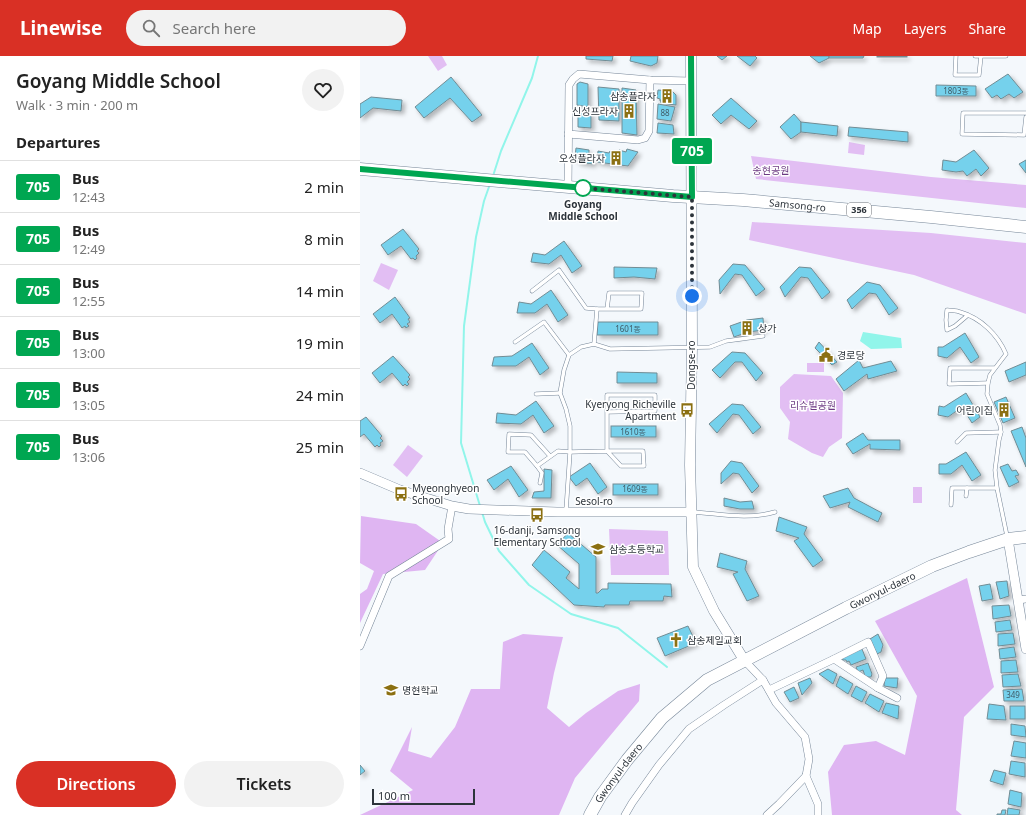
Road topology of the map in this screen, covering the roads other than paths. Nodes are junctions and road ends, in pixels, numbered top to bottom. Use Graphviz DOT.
graph roads {
  1 [pos="691,56"];
  2 [pos="956,56"];
  3 [pos="975,56"];
  4 [pos="981,56"];
  5 [pos="1006,56"];
  6 [pos="650,80"];
  7 [pos="691,81"];
  8 [pos="1026,113"];
  9 [pos="1026,117"];
  10 [pos="568,134"];
  11 [pos="360,169"];
  12 [pos="568,187"];
  13 [pos="692,197"];
  14 [pos="1026,228"];
  15 [pos="532,291"];
  16 [pos="607,309"];
  17 [pos="597,310"];
  18 [pos="968,315"];
  19 [pos="763,336"];
  20 [pos="515,342"];
  21 [pos="594,344"];
  22 [pos="692,347"];
  23 [pos="569,355"];
  24 [pos="994,368"];
  25 [pos="988,382"];
  26 [pos="560,393"];
  27 [pos="536,394"];
  28 [pos="607,412"];
  29 [pos="1001,432"];
  30 [pos="957,442"];
  31 [pos="607,451"];
  32 [pos="570,452"];
  33 [pos="550,456"];
  34 [pos="537,466"];
  35 [pos="360,473"];
  36 [pos="540,483"];
  37 [pos="967,488"];
  38 [pos="997,488"];
  39 [pos="966,496"];
  40 [pos="951,505"];
  41 [pos="452,506"];
  42 [pos="566,512"];
  43 [pos="691,512"];
  44 [pos="775,512"];
  45 [pos="1026,536"];
  46 [pos="1008,539"];
  47 [pos="1022,599"];
  48 [pos="360,646"];
  49 [pos="1026,650"];
  50 [pos="834,659"];
  51 [pos="744,660"];
  52 [pos="763,680"];
  53 [pos="878,688"];
  54 [pos="768,690"];
  55 [pos="897,698"];
  56 [pos="806,776"];
  57 [pos="590,815"];
  58 [pos="625,815"];
  59 [pos="767,815"];
  60 [pos="818,815"];
  1 -- 7 [label="main road, Dongse-ro"];
  2 -- 4 [label="lane"];
  3 -- 4 [label="lane"];
  4 -- 5 [label="lane"];
  6 -- 7 [label="street"];
  6 -- 10 [label="street"];
  6 -- 10 [label="street"];
  7 -- 13 [label="main road, Dongse-ro"];
  8 -- 9 [label="lane"];
  10 -- 12 [label="street"];
  11 -- 12 [label="main road, Samsong-ro / 356"];
  12 -- 13 [label="main road, Samsong-ro / 356"];
  13 -- 14 [label="main road, Samsong-ro / 356"];
  13 -- 22 [label="main road, Dongse-ro"];
  15 -- 17 [label="lane"];
  16 -- 16 [label="lane"];
  16 -- 17 [label="lane"];
  17 -- 21 [label="lane"];
  18 -- 18 [label="lane"];
  18 -- 24 [label="lane"];
  19 -- 22 [label="lane"];
  20 -- 23 [label="lane"];
  21 -- 22 [label="lane"];
  21 -- 23 [label="lane"];
  22 -- 43 [label="main road, Dongse-ro"];
  23 -- 26 [label="lane"];
  24 -- 25 [label="lane"];
  24 -- 25 [label="lane"];
  25 -- 29 [label="lane"];
  26 -- 27 [label="lane"];
  26 -- 32 [label="lane"];
  28 -- 28 [label="lane"];
  28 -- 31 [label="lane"];
  29 -- 30 [label="lane"];
  29 -- 38 [label="lane"];
  31 -- 31 [label="lane"];
  31 -- 32 [label="lane"];
  32 -- 33 [label="lane"];
  32 -- 42 [label="lane"];
  33 -- 34 [label="lane"];
  33 -- 34 [label="lane"];
  34 -- 36 [label="lane"];
  35 -- 41 [label="street"];
  37 -- 38 [label="lane"];
  37 -- 39 [label="lane"];
  37 -- 40 [label="lane"];
  38 -- 46 [label="lane"];
  41 -- 42 [label="street, Sesol-ro"];
  41 -- 48 [label="street"];
  42 -- 43 [label="street, Sesol-ro"];
  43 -- 44 [label="lane"];
  43 -- 51 [label="main road, Dongse-ro"];
  45 -- 46 [label="main road, Gwonyul-daero"];
  46 -- 47 [label="street"];
  46 -- 51 [label="main road, Gwonyul-daero"];
  47 -- 49 [label="street"];
  50 -- 53 [label="street"];
  50 -- 53 [label="street"];
  50 -- 54 [label="street"];
  51 -- 52 [label="street"];
  51 -- 57 [label="main road, Gwonyul-daero"];
  52 -- 54 [label="street"];
  52 -- 58 [label="street"];
  53 -- 55 [label="street"];
  54 -- 56 [label="street"];
  56 -- 59 [label="street"];
  56 -- 60 [label="street"];
}
